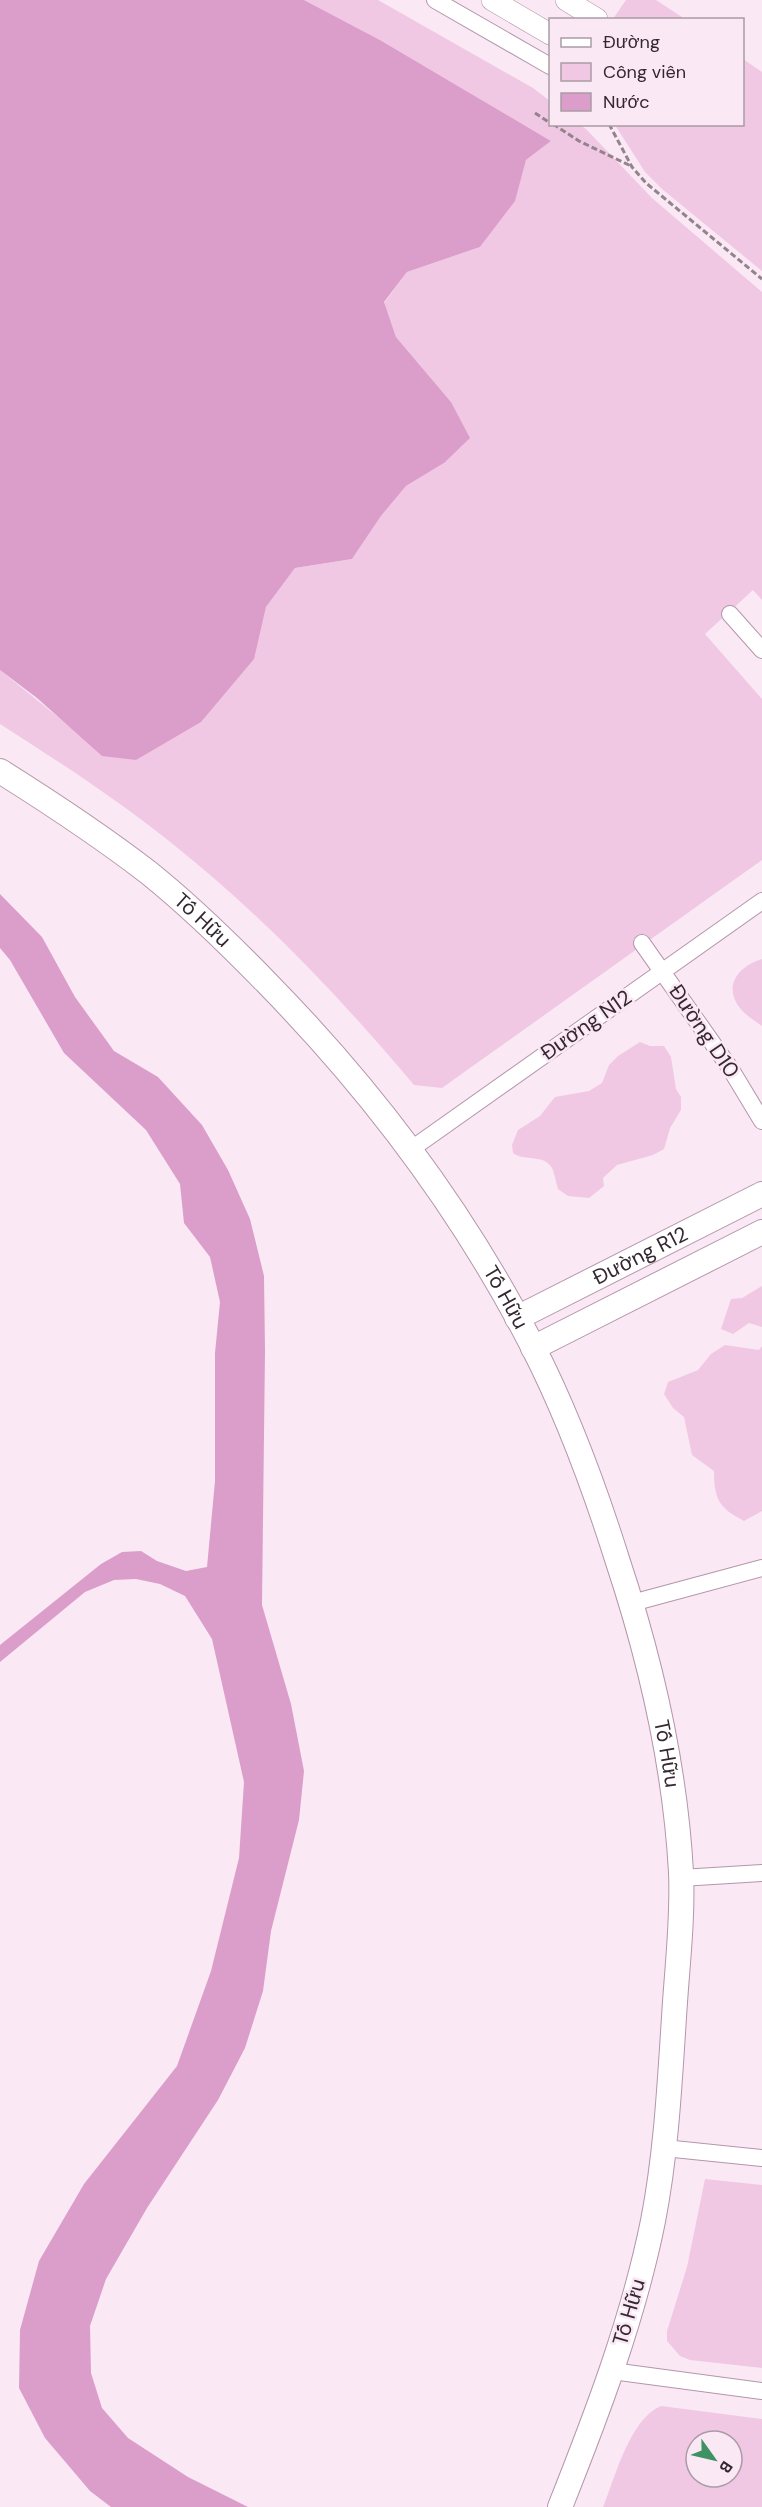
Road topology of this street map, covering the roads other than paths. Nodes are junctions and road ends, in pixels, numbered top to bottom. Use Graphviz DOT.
graph roads {
  1 [pos="435,0"];
  2 [pos="492,0"];
  3 [pos="566,0"];
  4 [pos="595,18"];
  5 [pos="549,33"];
  6 [pos="549,65"];
  7 [pos="730,614"];
  8 [pos="762,650"];
  9 [pos="0,771"];
  10 [pos="762,901"];
  11 [pos="642,943"];
  12 [pos="663,971"];
  13 [pos="762,1121"];
  14 [pos="410,1150"];
  15 [pos="762,1194"];
  16 [pos="762,1232"];
  17 [pos="518,1318"];
  18 [pos="533,1348"];
  19 [pos="762,1568"];
  20 [pos="632,1603"];
  21 [pos="762,1873"];
  22 [pos="681,1878"];
  23 [pos="664,2148"];
  24 [pos="762,2158"];
  25 [pos="612,2372"];
  26 [pos="762,2391"];
  27 [pos="560,2507"];
  1 -- 6 [label="street"];
  2 -- 5 [label="street"];
  3 -- 4 [label="street"];
  7 -- 8 [label="street"];
  9 -- 14 [label="main road, Tố Hữu"];
  10 -- 12 [label="street, Đường N12"];
  11 -- 12 [label="street, Đường D10"];
  12 -- 13 [label="street, Đường D10"];
  12 -- 14 [label="street, Đường N12"];
  14 -- 17 [label="main road, Tố Hữu"];
  15 -- 17 [label="main road, Đường R12"];
  16 -- 18 [label="main road, Đường R12"];
  17 -- 18 [label="main road, Tố Hữu"];
  18 -- 20 [label="main road, Tố Hữu"];
  19 -- 20 [label="street"];
  20 -- 22 [label="main road, Tố Hữu"];
  21 -- 22 [label="street"];
  22 -- 23 [label="main road, Tố Hữu"];
  23 -- 24 [label="street"];
  23 -- 25 [label="main road, Tố Hữu"];
  25 -- 26 [label="street"];
  25 -- 27 [label="main road, Tố Hữu"];
}
